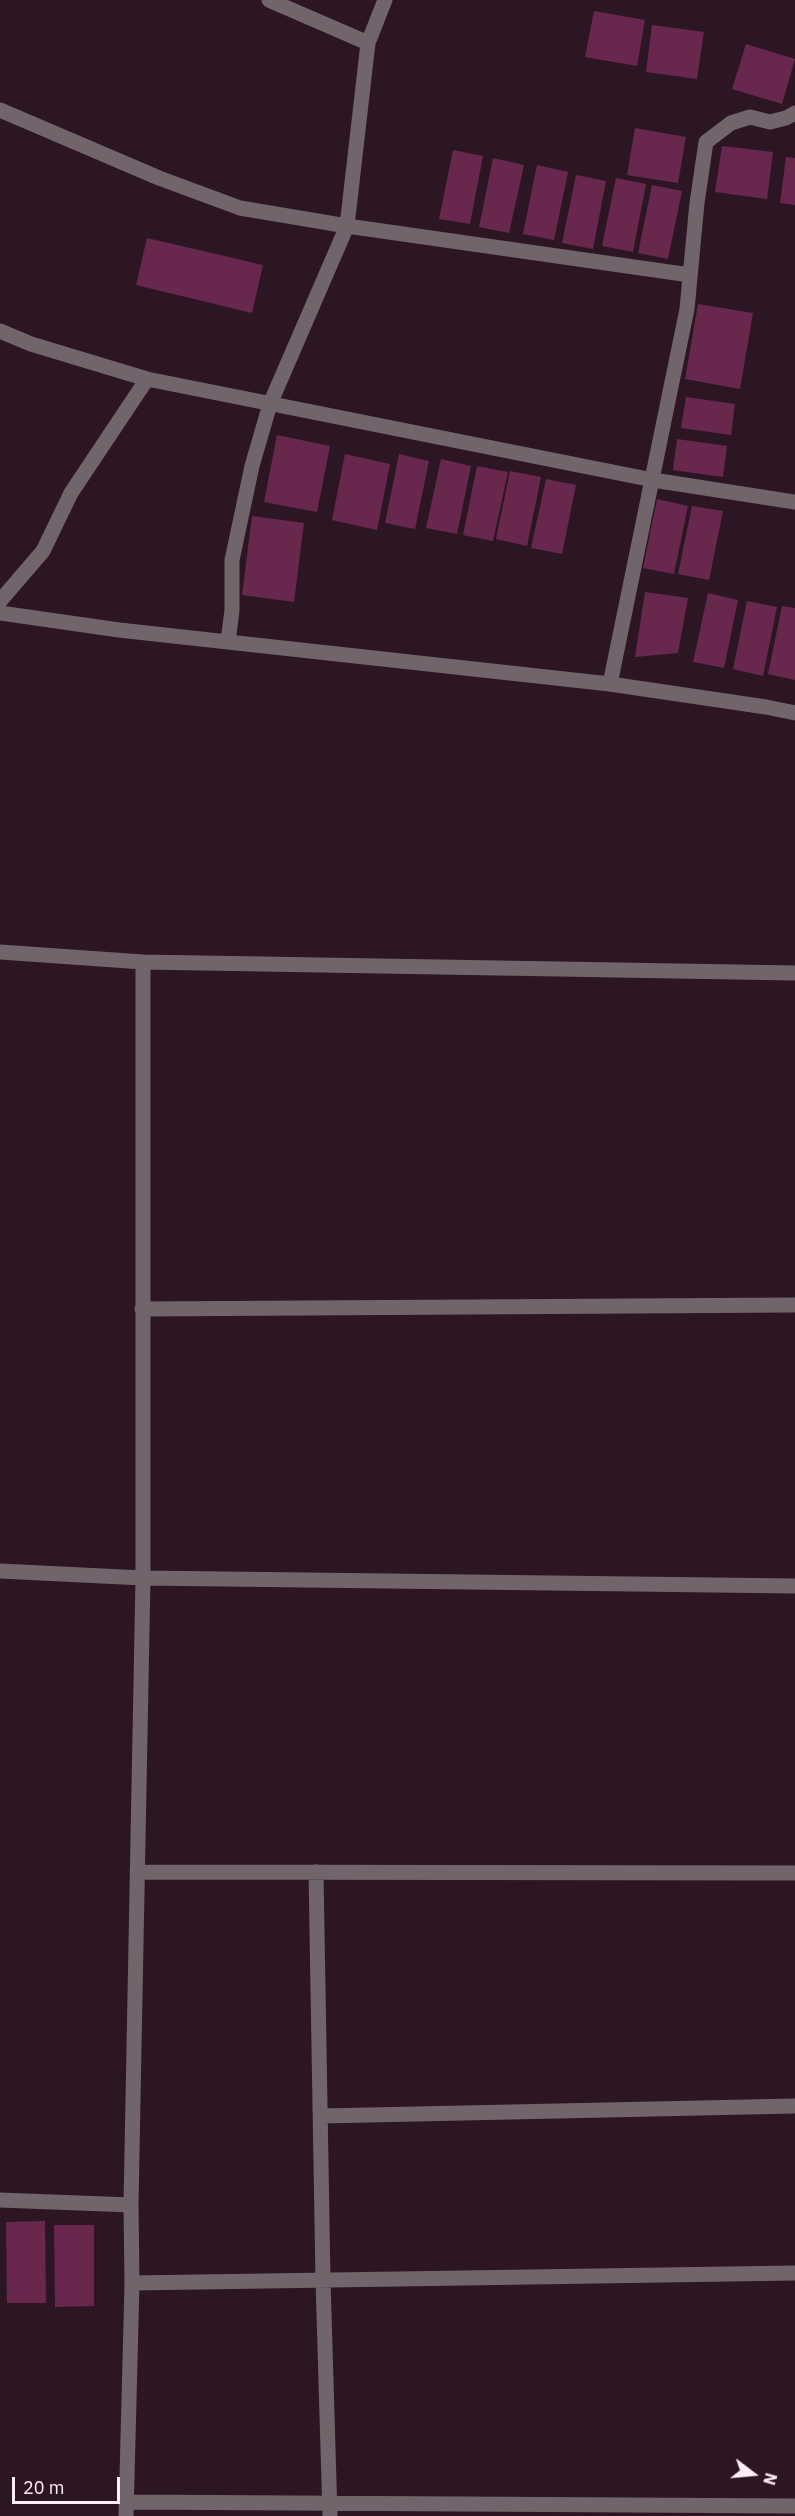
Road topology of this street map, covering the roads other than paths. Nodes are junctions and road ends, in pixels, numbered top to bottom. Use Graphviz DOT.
graph roads {
  1 [pos="269,0"];
  2 [pos="385,0"];
  3 [pos="368,43"];
  4 [pos="0,110"];
  5 [pos="795,113"];
  6 [pos="347,226"];
  7 [pos="690,275"];
  8 [pos="0,331"];
  9 [pos="147,379"];
  10 [pos="270,404"];
  11 [pos="653,480"];
  12 [pos="795,502"];
  13 [pos="0,602"];
  14 [pos="0,613"];
  15 [pos="228,642"];
  16 [pos="610,684"];
  17 [pos="795,713"];
  18 [pos="0,952"];
  19 [pos="143,962"];
  20 [pos="795,973"];
  21 [pos="795,1305"];
  22 [pos="142,1309"];
  23 [pos="0,1571"];
  24 [pos="142,1578"];
  25 [pos="795,1586"];
  26 [pos="137,1872"];
  27 [pos="316,1872"];
  28 [pos="795,1873"];
  29 [pos="795,2106"];
  30 [pos="321,2116"];
  31 [pos="0,2200"];
  32 [pos="131,2205"];
  33 [pos="795,2273"];
  34 [pos="323,2280"];
  35 [pos="132,2283"];
  36 [pos="795,2505"];
  37 [pos="126,2509"];
  38 [pos="330,2510"];
  39 [pos="497,2510"];
  1 -- 3 [label="street"];
  2 -- 3 [label="street"];
  3 -- 6 [label="street"];
  4 -- 6 [label="street"];
  5 -- 7 [label="street"];
  6 -- 7 [label="street"];
  6 -- 10 [label="street"];
  7 -- 11 [label="street"];
  8 -- 9 [label="street"];
  9 -- 10 [label="street"];
  9 -- 13 [label="street"];
  10 -- 11 [label="street"];
  10 -- 15 [label="street"];
  11 -- 12 [label="street"];
  11 -- 16 [label="street"];
  14 -- 15 [label="street"];
  15 -- 16 [label="street"];
  16 -- 17 [label="street"];
  18 -- 19 [label="street"];
  19 -- 20 [label="street"];
  19 -- 22 [label="street"];
  21 -- 22 [label="street"];
  22 -- 24 [label="street"];
  23 -- 24 [label="street"];
  24 -- 25 [label="street"];
  24 -- 26 [label="street"];
  26 -- 27 [label="street"];
  26 -- 32 [label="street"];
  27 -- 28 [label="street"];
  27 -- 30 [label="street"];
  29 -- 30 [label="street"];
  30 -- 34 [label="street"];
  31 -- 32 [label="street"];
  32 -- 35 [label="street"];
  33 -- 34 [label="street"];
  34 -- 35 [label="street"];
  34 -- 38 [label="street"];
  35 -- 37 [label="street"];
  36 -- 39 [label="street"];
  37 -- 38 [label="street"];
  38 -- 39 [label="street"];
}
